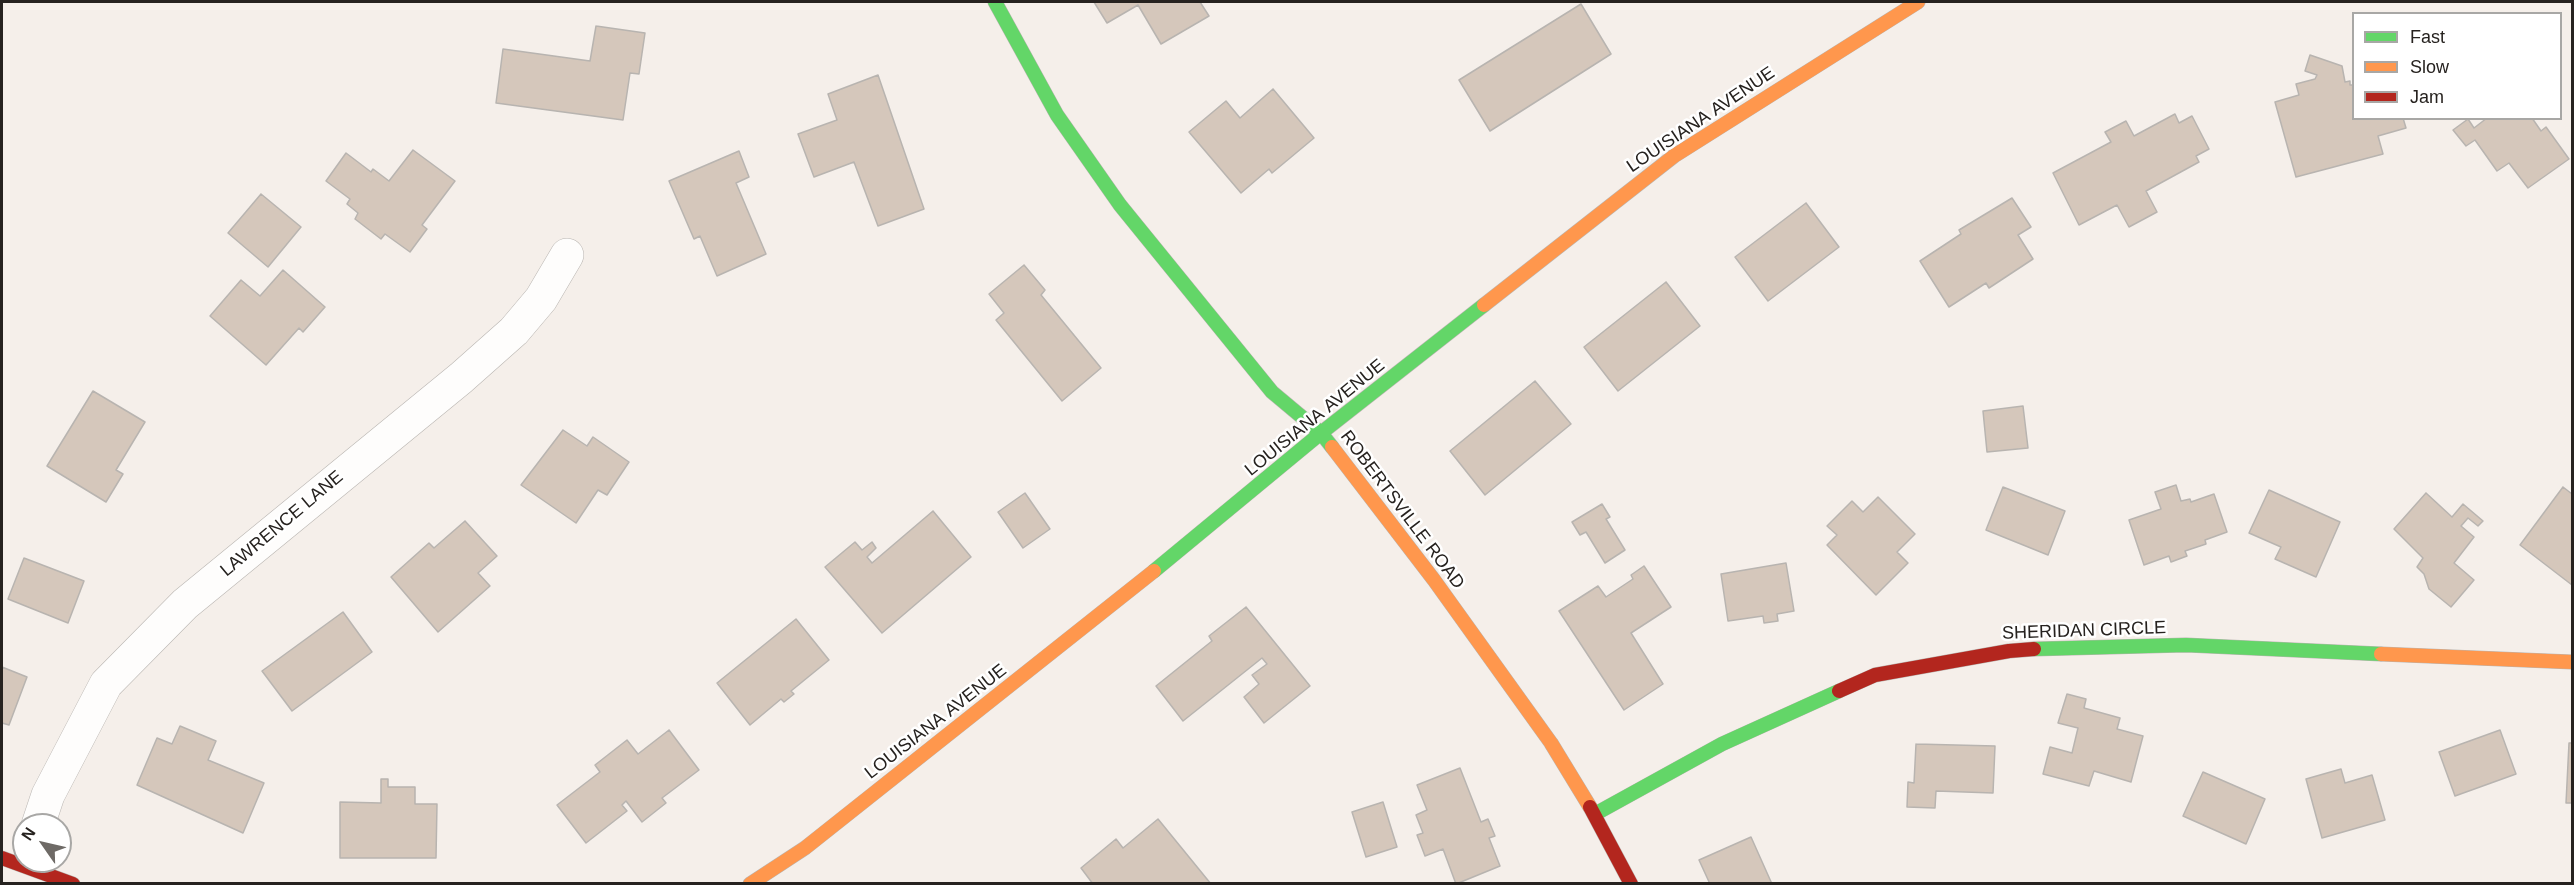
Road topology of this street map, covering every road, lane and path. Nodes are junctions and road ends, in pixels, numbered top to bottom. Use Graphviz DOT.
graph roads {
  1 [pos="994,2"];
  2 [pos="1918,2"];
  3 [pos="567,255"];
  4 [pos="1321,433"];
  5 [pos="2572,662"];
  6 [pos="42,813"];
  7 [pos="1595,814"];
  8 [pos="44,873"];
  9 [pos="73,884"];
  10 [pos="750,884"];
  11 [pos="1631,884"];
  1 -- 4 [label="street, ROBERTSVILLE ROAD"];
  2 -- 4 [label="street, LOUISIANA AVENUE"];
  3 -- 6 [label="street, LAWRENCE LANE"];
  4 -- 7 [label="street, ROBERTSVILLE ROAD"];
  4 -- 10 [label="street, LOUISIANA AVENUE"];
  5 -- 7 [label="street, SHERIDAN CIRCLE"];
  7 -- 11 [label="street, ROBERTSVILLE ROAD"];
  8 -- 9 [label="street"];
}
